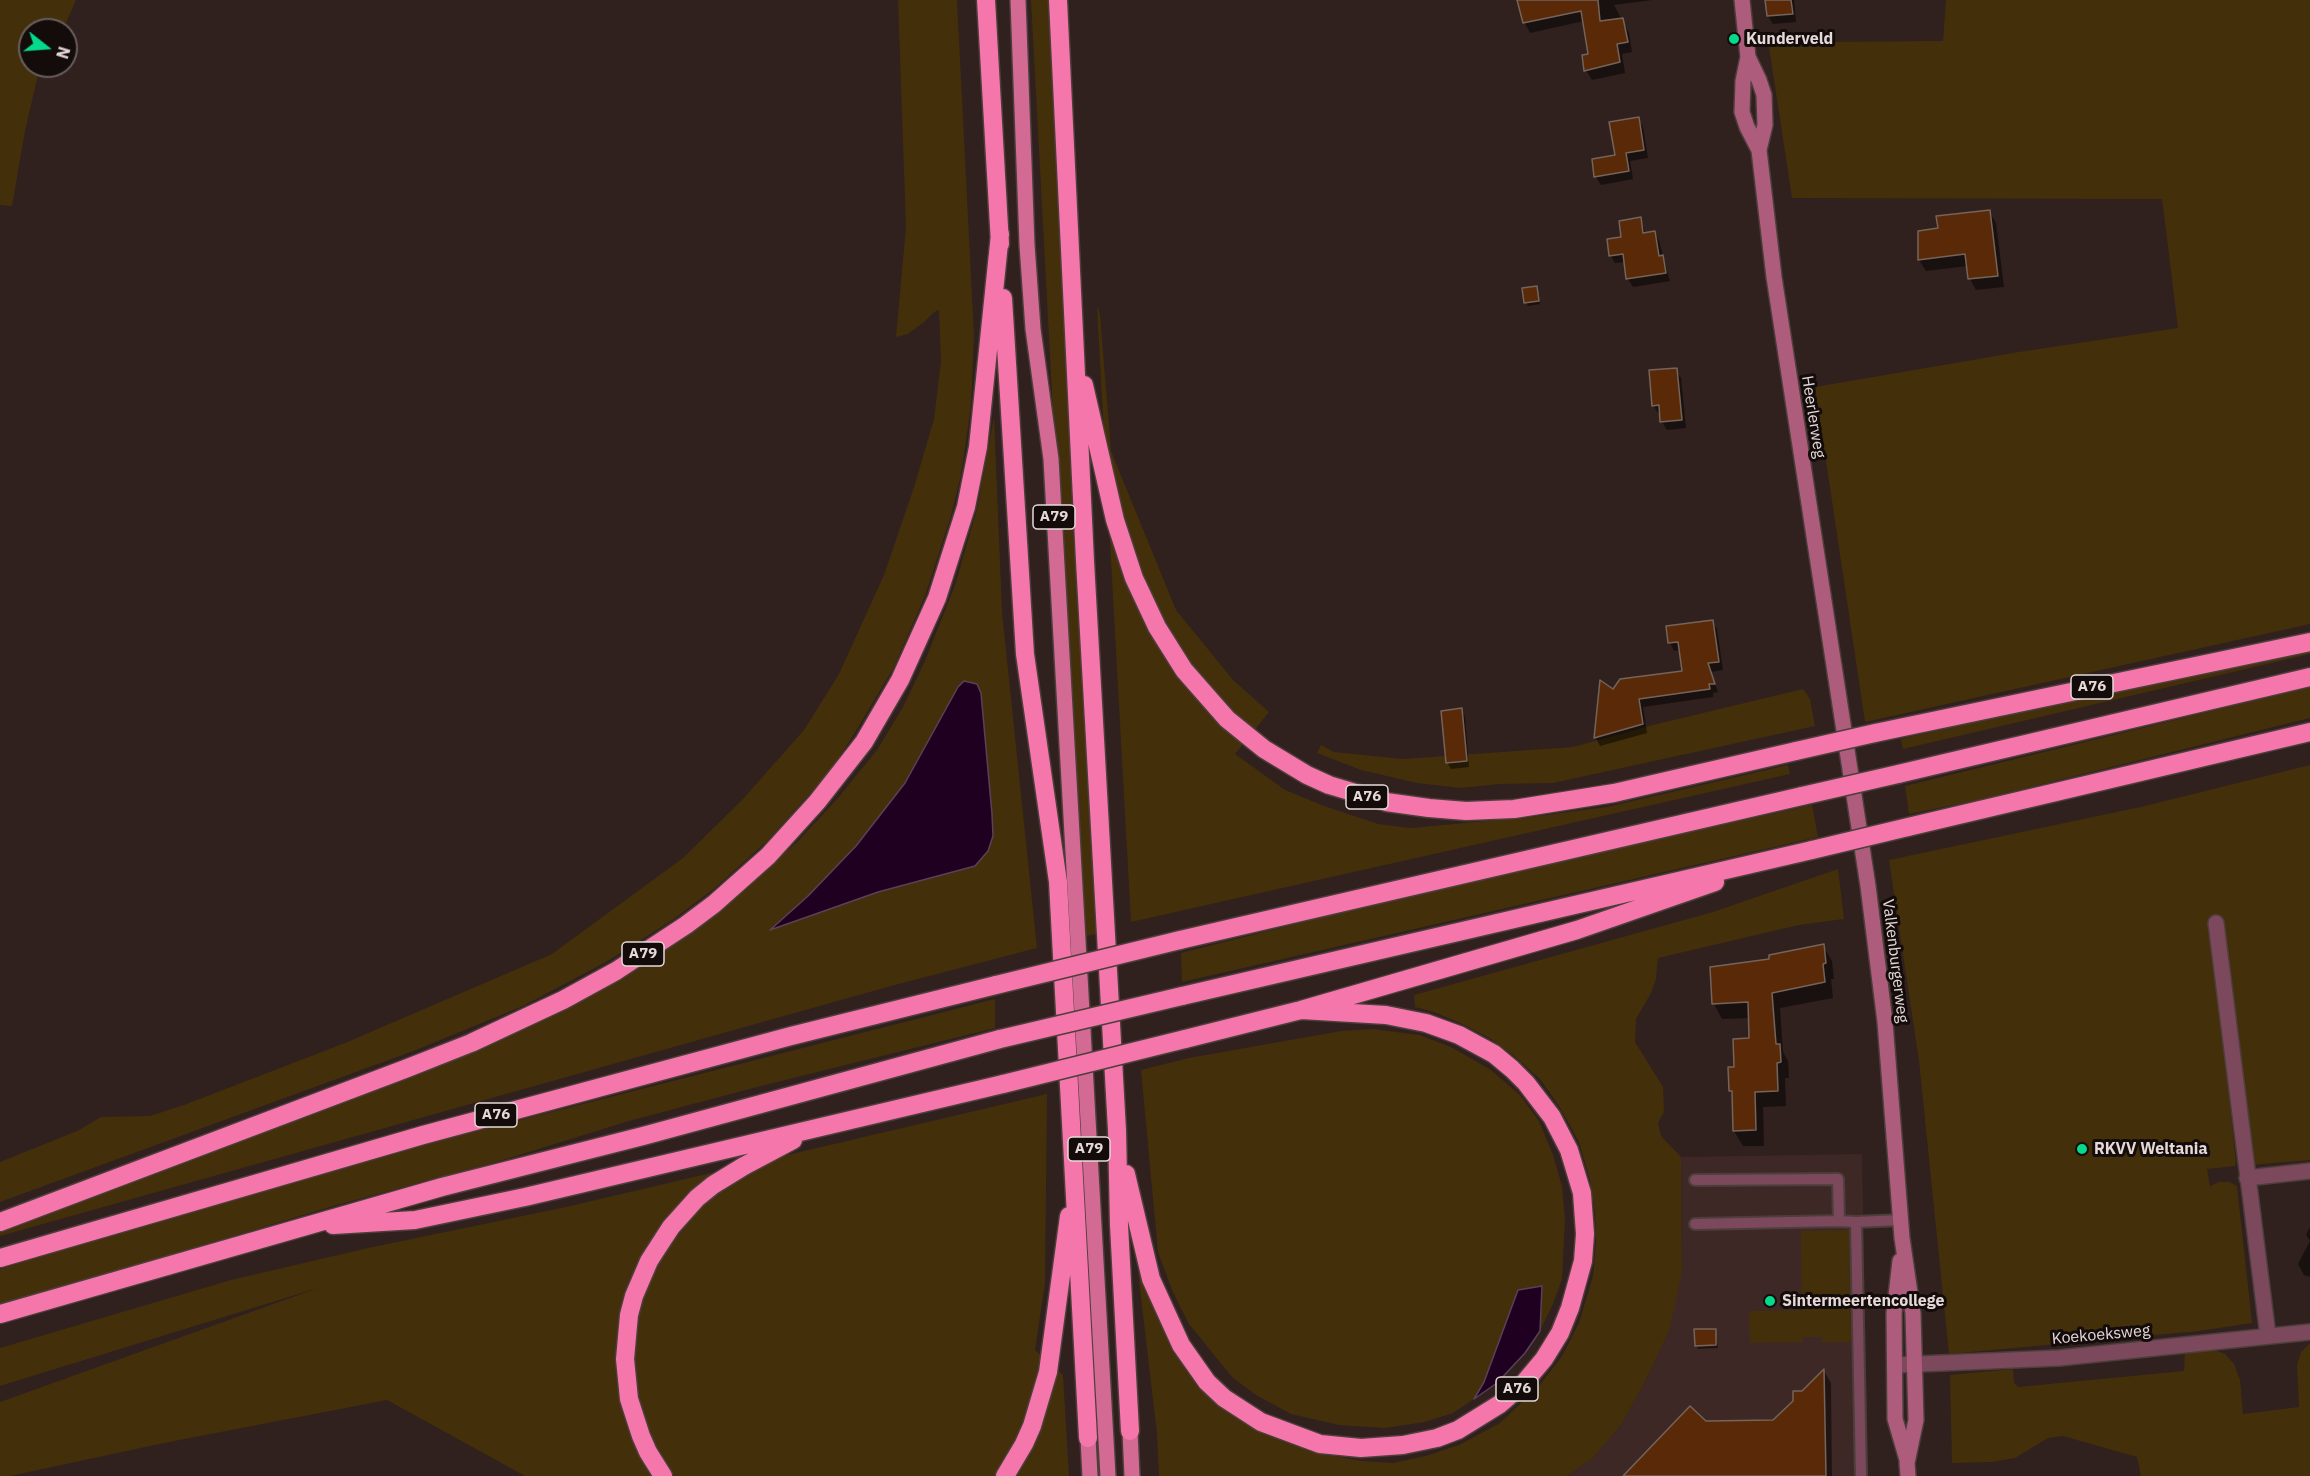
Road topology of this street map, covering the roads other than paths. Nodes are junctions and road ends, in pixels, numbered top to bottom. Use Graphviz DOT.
graph roads {
  1 [pos="986,0"];
  2 [pos="1018,0"];
  3 [pos="1058,0"];
  4 [pos="1742,0"];
  5 [pos="1748,57"];
  6 [pos="1759,150"];
  7 [pos="1000,234"];
  8 [pos="1074,343"];
  9 [pos="2310,642"];
  10 [pos="2310,676"];
  11 [pos="1836,690"];
  12 [pos="2310,732"];
  13 [pos="1804,852"];
  14 [pos="2216,923"];
  15 [pos="1301,1010"];
  16 [pos="816,1128"];
  17 [pos="1117,1130"];
  18 [pos="2310,1171"];
  19 [pos="2247,1178"];
  20 [pos="1074,1180"];
  21 [pos="1695,1180"];
  22 [pos="1901,1220"];
  23 [pos="1839,1221"];
  24 [pos="0,1222"];
  25 [pos="1856,1222"];
  26 [pos="1695,1224"];
  27 [pos="295,1227"];
  28 [pos="1902,1238"];
  29 [pos="0,1258"];
  30 [pos="0,1314"];
  31 [pos="2310,1332"];
  32 [pos="2268,1336"];
  33 [pos="1895,1365"];
  34 [pos="1914,1365"];
  35 [pos="1130,1431"];
  36 [pos="1088,1438"];
  37 [pos="1908,1469"];
  38 [pos="663,1476"];
  39 [pos="1005,1476"];
  40 [pos="1090,1476"];
  41 [pos="1108,1476"];
  42 [pos="1132,1476"];
  43 [pos="1861,1476"];
  1 -- 7 [label="highway, A79"];
  2 -- 41 [label="main road, A79"];
  3 -- 8 [label="highway, A79"];
  4 -- 5 [label="street, Heerlerweg"];
  5 -- 6 [label="street, Heerlerweg"];
  5 -- 6 [label="street, Heerlerweg"];
  6 -- 11 [label="street, Heerlerweg"];
  7 -- 20 [label="highway, A79"];
  7 -- 24 [label="highway, A79"];
  8 -- 9 [label="highway, A76, bridge"];
  8 -- 17 [label="highway, A79"];
  10 -- 29 [label="highway, A76, bridge"];
  11 -- 22 [label="street, Valkenburgerweg"];
  12 -- 13 [label="highway, A76, bridge"];
  13 -- 15 [label="highway, A76"];
  13 -- 27 [label="highway, A76, bridge"];
  14 -- 19 [label="street"];
  15 -- 16 [label="highway, A76, bridge"];
  15 -- 17 [label="highway, A76"];
  16 -- 27 [label="highway, A76"];
  16 -- 38 [label="highway"];
  17 -- 35 [label="highway, A79"];
  18 -- 19 [label="street"];
  19 -- 32 [label="street"];
  20 -- 36 [label="highway, A79"];
  20 -- 39 [label="highway, A79"];
  21 -- 23 [label="lane"];
  22 -- 25 [label="lane"];
  22 -- 28 [label="street, Valkenburgerweg"];
  23 -- 25 [label="lane"];
  23 -- 26 [label="lane"];
  25 -- 43 [label="lane"];
  27 -- 30 [label="highway, A76"];
  28 -- 33 [label="street, Valkenburgerweg"];
  28 -- 34 [label="street, Valkenburgerweg"];
  31 -- 32 [label="street, Koekoeksweg"];
  32 -- 34 [label="street, Koekoeksweg"];
  33 -- 34 [label="street, Koekoeksweg"];
  33 -- 37 [label="street, Valkenburgerweg"];
  34 -- 37 [label="street, Valkenburgerweg"];
  35 -- 42 [label="main road, A79"];
  36 -- 40 [label="main road, A79"];
}
